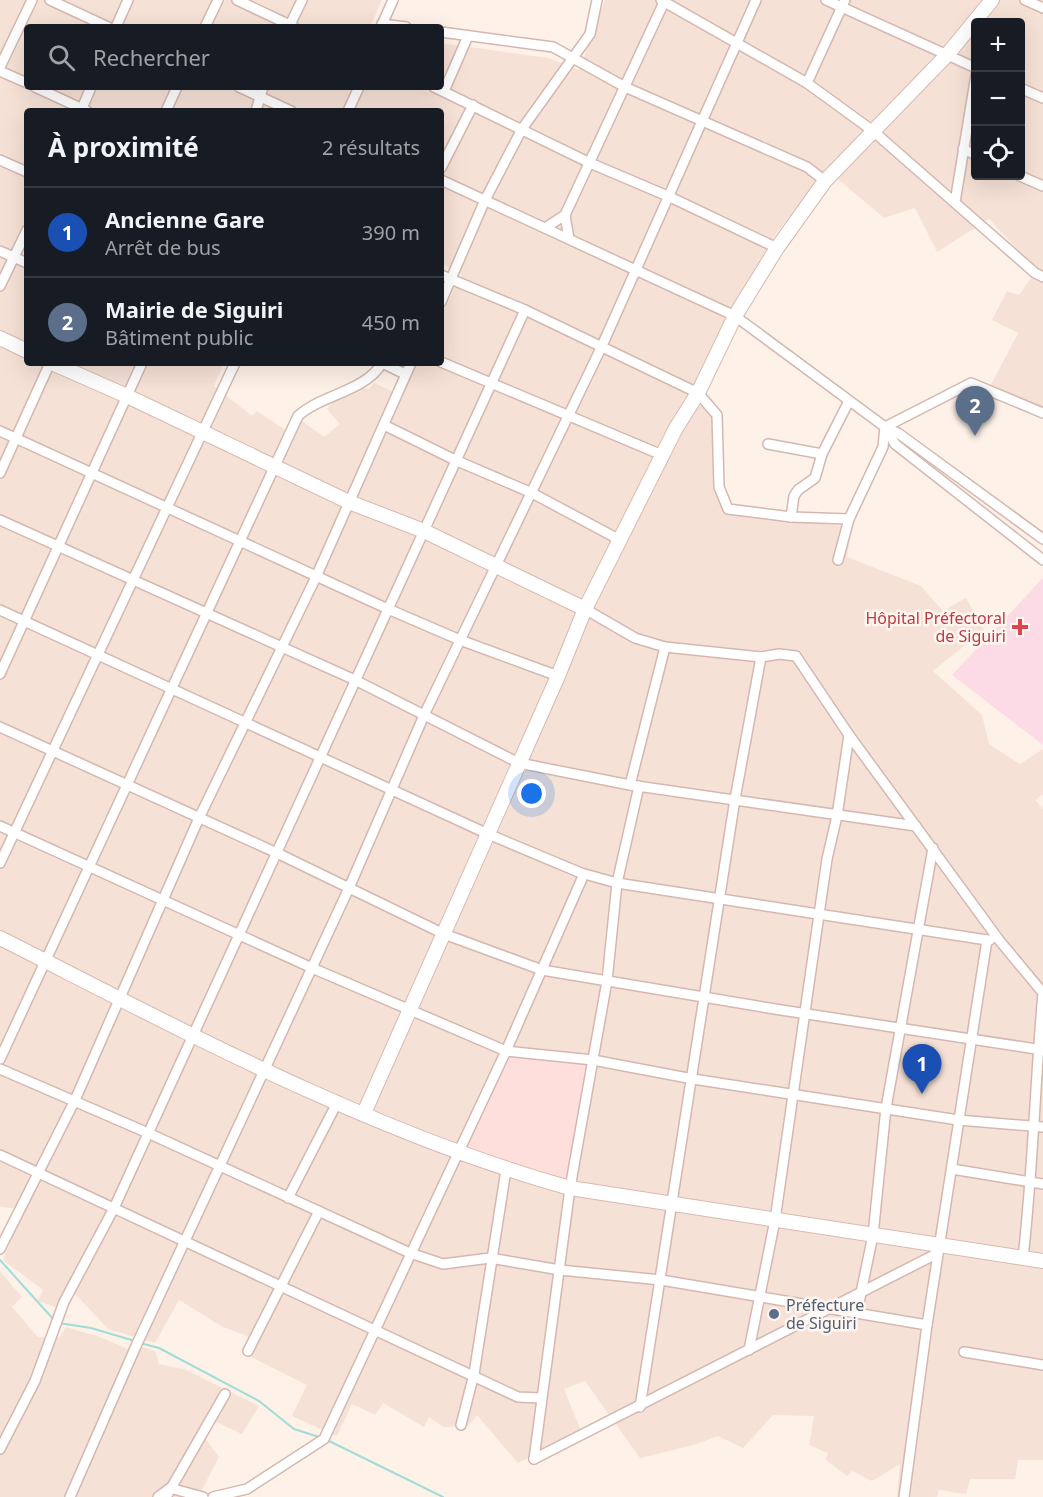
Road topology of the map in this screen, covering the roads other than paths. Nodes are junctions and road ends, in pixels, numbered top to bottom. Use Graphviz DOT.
graph roads {
  1 [pos="32,0"];
  2 [pos="50,0"];
  3 [pos="128,0"];
  4 [pos="218,0"];
  5 [pos="237,0"];
  6 [pos="302,0"];
  7 [pos="393,0"];
  8 [pos="597,0"];
  9 [pos="756,0"];
  10 [pos="826,0"];
  11 [pos="992,0"];
  12 [pos="1025,0"];
  13 [pos="663,1"];
  14 [pos="844,4"];
  15 [pos="1043,8"];
  16 [pos="102,24"];
  17 [pos="117,24"];
  18 [pos="206,24"];
  19 [pos="287,24"];
  20 [pos="292,24"];
  21 [pos="381,24"];
  22 [pos="444,32"];
  23 [pos="468,36"];
  24 [pos="736,43"];
  25 [pos="947,56"];
  26 [pos="573,60"];
  27 [pos="971,66"];
  28 [pos="0,69"];
  29 [pos="24,81"];
  30 [pos="807,83"];
  31 [pos="625,87"];
  32 [pos="41,90"];
  33 [pos="90,90"];
  34 [pos="176,90"];
  35 [pos="358,90"];
  36 [pos="1025,90"];
  37 [pos="444,91"];
  38 [pos="261,92"];
  39 [pos="1043,98"];
  40 [pos="971,100"];
  41 [pos="473,105"];
  42 [pos="79,108"];
  43 [pos="84,108"];
  44 [pos="167,108"];
  45 [pos="257,108"];
  46 [pos="286,108"];
  47 [pos="349,108"];
  48 [pos="703,121"];
  49 [pos="522,129"];
  50 [pos="873,131"];
  51 [pos="963,149"];
  52 [pos="971,153"];
  53 [pos="0,160"];
  54 [pos="444,162"];
  55 [pos="590,163"];
  56 [pos="24,171"];
  57 [pos="1025,178"];
  58 [pos="444,181"];
  59 [pos="825,181"];
  60 [pos="1043,186"];
  61 [pos="670,196"];
  62 [pos="485,200"];
  63 [pos="955,202"];
  64 [pos="565,215"];
  65 [pos="545,228"];
  66 [pos="24,237"];
  67 [pos="569,239"];
  68 [pos="777,248"];
  69 [pos="0,251"];
  70 [pos="14,257"];
  71 [pos="24,262"];
  72 [pos="637,270"];
  73 [pos="444,277"];
  74 [pos="1043,277"];
  75 [pos="451,281"];
  76 [pos="0,286"];
  77 [pos="444,296"];
  78 [pos="525,310"];
  79 [pos="735,316"];
  80 [pos="0,338"];
  81 [pos="602,348"];
  82 [pos="24,350"];
  83 [pos="444,363"];
  84 [pos="50,366"];
  85 [pos="58,366"];
  86 [pos="141,366"];
  87 [pos="233,366"];
  88 [pos="379,366"];
  89 [pos="388,366"];
  90 [pos="409,366"];
  91 [pos="405,374"];
  92 [pos="490,384"];
  93 [pos="698,393"];
  94 [pos="127,396"];
  95 [pos="849,401"];
  96 [pos="1043,413"];
  97 [pos="569,418"];
  98 [pos="384,425"];
  99 [pos="885,427"];
  100 [pos="0,431"];
  101 [pos="202,432"];
  102 [pos="15,438"];
  103 [pos="768,444"];
  104 [pos="822,454"];
  105 [pos="662,455"];
  106 [pos="455,460"];
  107 [pos="274,466"];
  108 [pos="0,473"];
  109 [pos="92,473"];
  110 [pos="532,493"];
  111 [pos="349,502"];
  112 [pos="168,506"];
  113 [pos="791,517"];
  114 [pos="849,519"];
  115 [pos="0,520"];
  116 [pos="424,531"];
  117 [pos="1042,538"];
  118 [pos="620,540"];
  119 [pos="240,541"];
  120 [pos="59,546"];
  121 [pos="1032,551"];
  122 [pos="838,560"];
  123 [pos="1043,560"];
  124 [pos="496,565"];
  125 [pos="316,577"];
  126 [pos="135,579"];
  127 [pos="388,609"];
  128 [pos="585,609"];
  129 [pos="0,610"];
  130 [pos="208,613"];
  131 [pos="24,621"];
  132 [pos="460,640"];
  133 [pos="281,647"];
  134 [pos="664,647"];
  135 [pos="100,655"];
  136 [pos="761,657"];
  137 [pos="0,674"];
  138 [pos="558,676"];
  139 [pos="356,680"];
  140 [pos="171,687"];
  141 [pos="425,713"];
  142 [pos="246,721"];
  143 [pos="0,727"];
  144 [pos="849,735"];
  145 [pos="52,751"];
  146 [pos="321,755"];
  147 [pos="519,763"];
  148 [pos="126,783"];
  149 [pos="635,785"];
  150 [pos="393,788"];
  151 [pos="735,799"];
  152 [pos="837,816"];
  153 [pos="199,818"];
  154 [pos="0,826"];
  155 [pos="916,826"];
  156 [pos="14,832"];
  157 [pos="488,834"];
  158 [pos="933,848"];
  159 [pos="277,853"];
  160 [pos="0,863"];
  161 [pos="88,865"];
  162 [pos="584,874"];
  163 [pos="617,883"];
  164 [pos="349,888"];
  165 [pos="719,898"];
  166 [pos="162,900"];
  167 [pos="819,913"];
  168 [pos="918,928"];
  169 [pos="237,934"];
  170 [pos="444,934"];
  171 [pos="0,938"];
  172 [pos="987,940"];
  173 [pos="999,940"];
  174 [pos="45,961"];
  175 [pos="312,968"];
  176 [pos="542,970"];
  177 [pos="607,981"];
  178 [pos="1043,993"];
  179 [pos="118,998"];
  180 [pos="704,998"];
  181 [pos="409,1011"];
  182 [pos="804,1014"];
  183 [pos="901,1026"];
  184 [pos="191,1034"];
  185 [pos="973,1039"];
  186 [pos="1040,1049"];
  187 [pos="506,1051"];
  188 [pos="0,1059"];
  189 [pos="593,1060"];
  190 [pos="0,1069"];
  191 [pos="265,1070"];
  192 [pos="693,1079"];
  193 [pos="793,1093"];
  194 [pos="75,1100"];
  195 [pos="338,1101"];
  196 [pos="886,1108"];
  197 [pos="364,1113"];
  198 [pos="958,1120"];
  199 [pos="1032,1127"];
  200 [pos="1043,1127"];
  201 [pos="148,1133"];
  202 [pos="457,1152"];
  203 [pos="0,1155"];
  204 [pos="221,1167"];
  205 [pos="952,1169"];
  206 [pos="506,1170"];
  207 [pos="39,1174"];
  208 [pos="1032,1183"];
  209 [pos="1043,1184"];
  210 [pos="570,1188"];
  211 [pos="288,1198"];
  212 [pos="671,1204"];
  213 [pos="114,1208"];
  214 [pos="319,1211"];
  215 [pos="775,1220"];
  216 [pos="873,1235"];
  217 [pos="186,1242"];
  218 [pos="0,1249"];
  219 [pos="939,1250"];
  220 [pos="410,1253"];
  221 [pos="490,1258"];
  222 [pos="1023,1258"];
  223 [pos="1043,1261"];
  224 [pos="560,1270"];
  225 [pos="660,1280"];
  226 [pos="282,1287"];
  227 [pos="863,1291"];
  228 [pos="759,1298"];
  229 [pos="830,1308"];
  230 [pos="857,1312"];
  231 [pos="927,1325"];
  232 [pos="375,1330"];
  233 [pos="749,1350"];
  234 [pos="248,1351"];
  235 [pos="964,1352"];
  236 [pos="1043,1365"];
  237 [pos="474,1374"];
  238 [pos="225,1394"];
  239 [pos="541,1398"];
  240 [pos="640,1407"];
  241 [pos="461,1425"];
  242 [pos="0,1449"];
  243 [pos="168,1493"];
  244 [pos="70,1497"];
  245 [pos="158,1497"];
  246 [pos="203,1497"];
  247 [pos="213,1497"];
  248 [pos="903,1497"];
  1 -- 28 [label="street"];
  2 -- 16 [label="street"];
  3 -- 17 [label="street"];
  4 -- 18 [label="street"];
  5 -- 19 [label="street"];
  6 -- 20 [label="street"];
  7 -- 21 [label="street"];
  8 -- 26 [label="street"];
  9 -- 24 [label="street"];
  10 -- 14 [label="street"];
  11 -- 25 [label="street"];
  12 -- 15 [label="street"];
  13 -- 24 [label="street"];
  13 -- 31 [label="street"];
  14 -- 25 [label="street"];
  14 -- 30 [label="street"];
  22 -- 23 [label="street"];
  23 -- 26 [label="street"];
  23 -- 37 [label="street"];
  24 -- 30 [label="street"];
  24 -- 48 [label="street"];
  25 -- 27 [label="street"];
  25 -- 50 [label="street"];
  26 -- 31 [label="street"];
  26 -- 49 [label="street"];
  28 -- 29 [label="street"];
  30 -- 50 [label="street"];
  31 -- 48 [label="street"];
  31 -- 55 [label="street"];
  32 -- 42 [label="street"];
  33 -- 43 [label="street"];
  34 -- 44 [label="street"];
  35 -- 47 [label="street"];
  36 -- 39 [label="street"];
  37 -- 41 [label="street"];
  38 -- 45 [label="street"];
  38 -- 46 [label="street"];
  40 -- 51 [label="street"];
  41 -- 49 [label="street"];
  41 -- 54 [label="street"];
  48 -- 59 [label="street"];
  48 -- 61 [label="street"];
  49 -- 55 [label="street"];
  49 -- 62 [label="street"];
  50 -- 59 [label="street"];
  50 -- 63 [label="street"];
  51 -- 52 [label="street"];
  51 -- 63 [label="street"];
  53 -- 56 [label="street"];
  55 -- 61 [label="street"];
  55 -- 64 [label="street"];
  57 -- 60 [label="street"];
  58 -- 62 [label="street"];
  59 -- 68 [label="street"];
  61 -- 68 [label="street"];
  61 -- 72 [label="street"];
  62 -- 65 [label="street"];
  62 -- 75 [label="street"];
  63 -- 74 [label="street"];
  64 -- 65 [label="street"];
  64 -- 67 [label="street"];
  65 -- 67 [label="street"];
  66 -- 70 [label="street"];
  67 -- 72 [label="street"];
  68 -- 79 [label="street"];
  69 -- 70 [label="street"];
  70 -- 71 [label="street"];
  70 -- 76 [label="street"];
  72 -- 79 [label="street"];
  72 -- 81 [label="street"];
  73 -- 75 [label="street"];
  75 -- 77 [label="street"];
  75 -- 78 [label="street"];
  78 -- 81 [label="street"];
  78 -- 92 [label="street"];
  79 -- 93 [label="street"];
  79 -- 95 [label="street"];
  80 -- 82 [label="street"];
  81 -- 93 [label="street"];
  81 -- 97 [label="street"];
  83 -- 92 [label="street"];
  84 -- 102 [label="street"];
  85 -- 94 [label="street"];
  86 -- 94 [label="street"];
  87 -- 101 [label="street"];
  88 -- 107 [label="street"];
  89 -- 91 [label="street"];
  90 -- 91 [label="street"];
  91 -- 98 [label="street"];
  92 -- 97 [label="street"];
  92 -- 106 [label="street"];
  93 -- 105 [label="street"];
  93 -- 113 [label="street"];
  94 -- 101 [label="street"];
  94 -- 109 [label="street"];
  95 -- 99 [label="street"];
  95 -- 104 [label="street"];
  96 -- 99 [label="street"];
  97 -- 105 [label="street"];
  97 -- 110 [label="street"];
  98 -- 106 [label="street"];
  98 -- 111 [label="street"];
  99 -- 114 [label="street"];
  99 -- 117 [label="street"];
  99 -- 121 [label="street"];
  100 -- 102 [label="street"];
  101 -- 107 [label="street"];
  101 -- 112 [label="street"];
  102 -- 108 [label="street"];
  102 -- 109 [label="street"];
  103 -- 104 [label="street"];
  104 -- 113 [label="street"];
  105 -- 118 [label="street"];
  106 -- 110 [label="street"];
  106 -- 116 [label="street"];
  107 -- 111 [label="street"];
  107 -- 119 [label="street"];
  109 -- 112 [label="street"];
  109 -- 120 [label="street"];
  110 -- 118 [label="street"];
  110 -- 124 [label="street"];
  111 -- 116 [label="street"];
  111 -- 125 [label="street"];
  112 -- 119 [label="street"];
  112 -- 126 [label="street"];
  113 -- 114 [label="street"];
  114 -- 122 [label="street"];
  115 -- 120 [label="street"];
  116 -- 124 [label="street"];
  116 -- 127 [label="street"];
  117 -- 121 [label="street"];
  118 -- 128 [label="street"];
  119 -- 125 [label="street"];
  119 -- 130 [label="street"];
  120 -- 126 [label="street"];
  120 -- 131 [label="street"];
  121 -- 123 [label="street"];
  124 -- 128 [label="street"];
  124 -- 132 [label="street"];
  125 -- 127 [label="street"];
  125 -- 133 [label="street"];
  126 -- 130 [label="street"];
  126 -- 135 [label="street"];
  127 -- 132 [label="street"];
  127 -- 139 [label="street"];
  128 -- 134 [label="street"];
  128 -- 138 [label="street"];
  129 -- 131 [label="street"];
  130 -- 133 [label="street"];
  130 -- 140 [label="street"];
  131 -- 135 [label="street"];
  131 -- 137 [label="street"];
  132 -- 138 [label="street"];
  132 -- 141 [label="street"];
  133 -- 139 [label="street"];
  133 -- 142 [label="street"];
  134 -- 136 [label="street"];
  134 -- 149 [label="street"];
  135 -- 140 [label="street"];
  135 -- 145 [label="street"];
  136 -- 144 [label="street"];
  136 -- 151 [label="street"];
  138 -- 147 [label="street"];
  139 -- 141 [label="street"];
  139 -- 146 [label="street"];
  140 -- 142 [label="street"];
  140 -- 148 [label="street"];
  141 -- 147 [label="street"];
  141 -- 150 [label="street"];
  142 -- 146 [label="street"];
  142 -- 153 [label="street"];
  143 -- 145 [label="street"];
  144 -- 152 [label="street"];
  144 -- 155 [label="street"];
  145 -- 148 [label="street"];
  145 -- 156 [label="street"];
  146 -- 150 [label="street"];
  146 -- 159 [label="street"];
  147 -- 149 [label="street"];
  147 -- 157 [label="street"];
  148 -- 153 [label="street"];
  148 -- 161 [label="street"];
  149 -- 151 [label="street"];
  149 -- 163 [label="street"];
  150 -- 157 [label="street"];
  150 -- 164 [label="street"];
  151 -- 152 [label="street"];
  151 -- 165 [label="street"];
  152 -- 155 [label="street"];
  152 -- 167 [label="street"];
  153 -- 159 [label="street"];
  153 -- 166 [label="street"];
  154 -- 156 [label="street"];
  155 -- 158 [label="street"];
  156 -- 160 [label="street"];
  156 -- 161 [label="street"];
  157 -- 162 [label="street"];
  157 -- 170 [label="street"];
  158 -- 168 [label="street"];
  158 -- 173 [label="street"];
  159 -- 164 [label="street"];
  159 -- 169 [label="street"];
  161 -- 166 [label="street"];
  161 -- 174 [label="street"];
  162 -- 163 [label="street"];
  162 -- 176 [label="street"];
  163 -- 165 [label="street"];
  163 -- 177 [label="street"];
  164 -- 170 [label="street"];
  164 -- 175 [label="street"];
  165 -- 167 [label="street"];
  165 -- 180 [label="street"];
  166 -- 169 [label="street"];
  166 -- 179 [label="street"];
  167 -- 168 [label="street"];
  167 -- 182 [label="street"];
  168 -- 172 [label="street"];
  168 -- 183 [label="street"];
  169 -- 175 [label="street"];
  169 -- 184 [label="street"];
  170 -- 176 [label="street"];
  170 -- 181 [label="street"];
  171 -- 174 [label="street"];
  172 -- 173 [label="street"];
  172 -- 185 [label="street"];
  173 -- 178 [label="street"];
  174 -- 179 [label="street"];
  174 -- 188 [label="street"];
  175 -- 181 [label="street"];
  175 -- 191 [label="street"];
  176 -- 177 [label="street"];
  176 -- 187 [label="street"];
  177 -- 180 [label="street"];
  177 -- 189 [label="street"];
  178 -- 186 [label="street"];
  179 -- 184 [label="street"];
  179 -- 194 [label="street"];
  180 -- 182 [label="street"];
  180 -- 192 [label="street"];
  181 -- 187 [label="street"];
  181 -- 197 [label="street"];
  182 -- 183 [label="street"];
  182 -- 193 [label="street"];
  183 -- 185 [label="street"];
  183 -- 196 [label="street"];
  184 -- 191 [label="street"];
  184 -- 201 [label="street"];
  185 -- 186 [label="street"];
  185 -- 198 [label="street"];
  186 -- 199 [label="street"];
  187 -- 189 [label="street"];
  187 -- 202 [label="street"];
  189 -- 192 [label="street"];
  189 -- 210 [label="street"];
  190 -- 194 [label="street"];
  191 -- 195 [label="street"];
  191 -- 204 [label="street"];
  192 -- 193 [label="street"];
  192 -- 212 [label="street"];
  193 -- 196 [label="street"];
  193 -- 215 [label="street"];
  194 -- 201 [label="street"];
  194 -- 207 [label="street"];
  195 -- 197 [label="street"];
  195 -- 211 [label="street"];
  196 -- 198 [label="street"];
  196 -- 216 [label="street"];
  197 -- 202 [label="street"];
  198 -- 199 [label="street"];
  198 -- 205 [label="street"];
  199 -- 200 [label="street"];
  199 -- 208 [label="street"];
  201 -- 204 [label="street"];
  201 -- 213 [label="street"];
  202 -- 206 [label="street"];
  202 -- 220 [label="street"];
  203 -- 207 [label="street"];
  204 -- 211 [label="street"];
  204 -- 217 [label="street"];
  205 -- 208 [label="street"];
  205 -- 219 [label="street"];
  206 -- 210 [label="street"];
  206 -- 221 [label="street"];
  207 -- 213 [label="street"];
  207 -- 218 [label="street"];
  208 -- 209 [label="street"];
  208 -- 222 [label="street"];
  210 -- 212 [label="street"];
  210 -- 224 [label="street"];
  211 -- 214 [label="street"];
  212 -- 215 [label="street"];
  212 -- 225 [label="street"];
  213 -- 217 [label="street"];
  213 -- 242 [label="street"];
  214 -- 220 [label="street"];
  214 -- 226 [label="street"];
  215 -- 216 [label="street"];
  215 -- 228 [label="street"];
  216 -- 219 [label="street"];
  216 -- 227 [label="street"];
  217 -- 226 [label="street"];
  217 -- 244 [label="street"];
  219 -- 222 [label="street"];
  219 -- 227 [label="street"];
  219 -- 231 [label="street"];
  220 -- 221 [label="street"];
  220 -- 232 [label="street"];
  221 -- 224 [label="street"];
  221 -- 237 [label="street"];
  222 -- 223 [label="street"];
  224 -- 225 [label="street"];
  224 -- 239 [label="street"];
  225 -- 228 [label="street"];
  225 -- 240 [label="street"];
  226 -- 232 [label="street"];
  226 -- 234 [label="street"];
  227 -- 229 [label="street"];
  227 -- 230 [label="street"];
  228 -- 229 [label="street"];
  228 -- 233 [label="street"];
  229 -- 230 [label="street"];
  229 -- 233 [label="street"];
  230 -- 231 [label="street"];
  231 -- 248 [label="street"];
  232 -- 237 [label="street"];
  232 -- 247 [label="street"];
  233 -- 240 [label="street"];
  235 -- 236 [label="street"];
  237 -- 239 [label="street"];
  237 -- 241 [label="street"];
  238 -- 243 [label="street"];
  239 -- 240 [label="street"];
  243 -- 245 [label="street"];
  243 -- 246 [label="street"];
}
